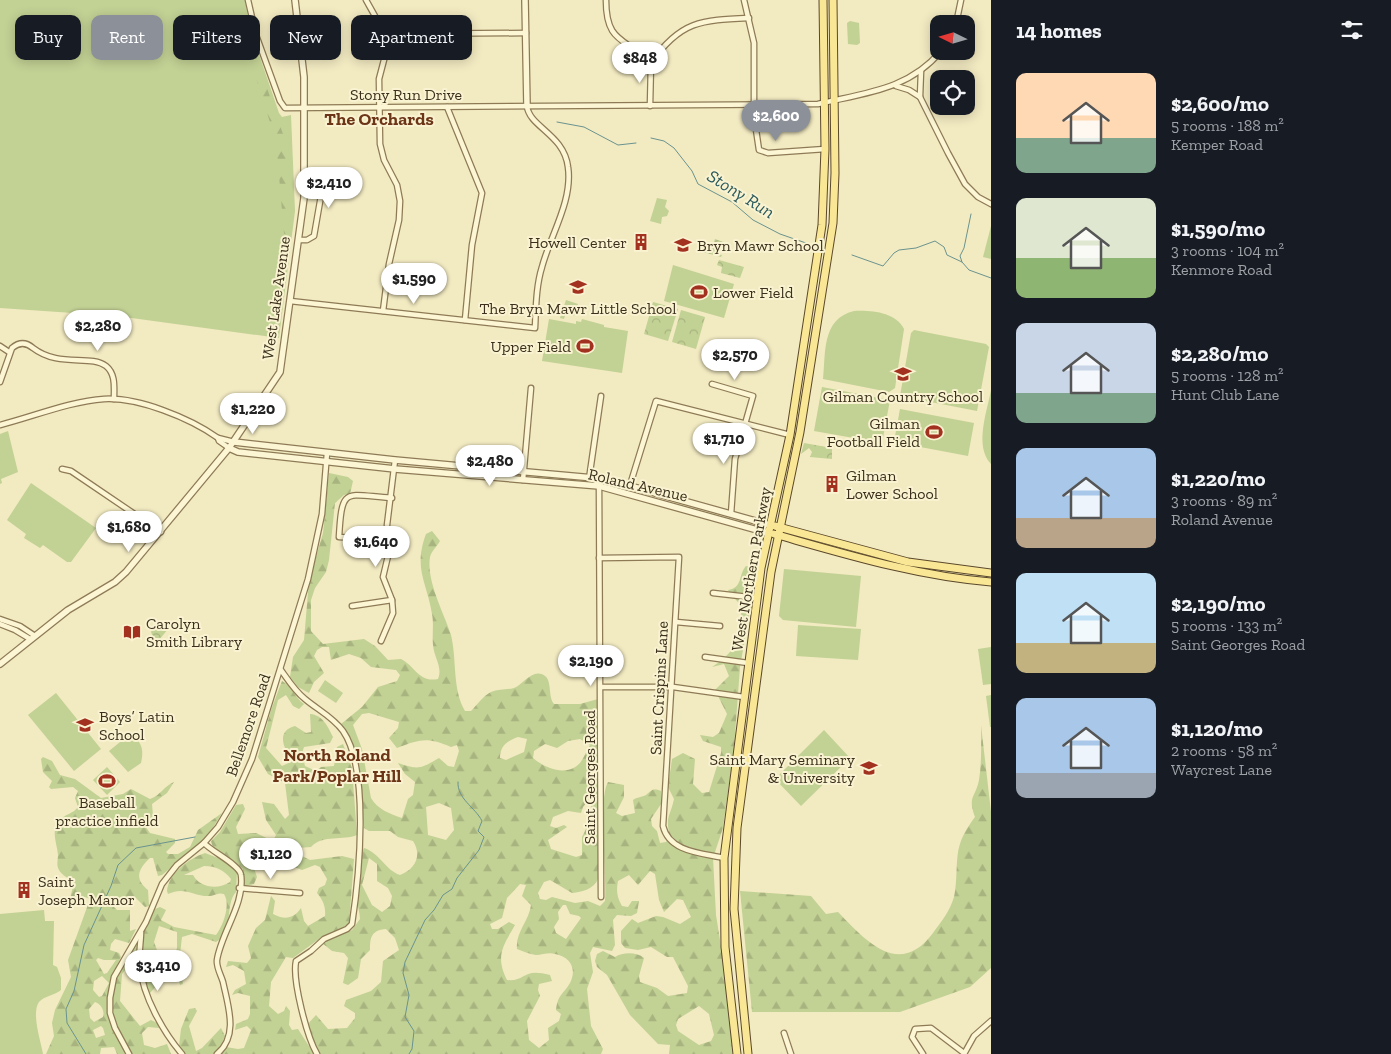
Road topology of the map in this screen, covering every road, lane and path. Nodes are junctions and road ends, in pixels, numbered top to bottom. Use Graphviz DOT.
graph roads {
  1 [pos="248,0"];
  2 [pos="295,0"];
  3 [pos="366,0"];
  4 [pos="525,0"];
  5 [pos="606,0"];
  6 [pos="744,0"];
  7 [pos="823,0"];
  8 [pos="833,0"];
  9 [pos="961,0"];
  10 [pos="374,15"];
  11 [pos="958,15"];
  12 [pos="749,18"];
  13 [pos="526,32"];
  14 [pos="472,33"];
  15 [pos="384,60"];
  16 [pos="932,60"];
  17 [pos="651,63"];
  18 [pos="921,72"];
  19 [pos="896,86"];
  20 [pos="920,98"];
  21 [pos="833,100"];
  22 [pos="824,102"];
  23 [pos="754,104"];
  24 [pos="527,106"];
  25 [pos="650,106"];
  26 [pos="304,107"];
  27 [pos="379,107"];
  28 [pos="447,107"];
  29 [pos="825,149"];
  30 [pos="304,178"];
  31 [pos="991,204"];
  32 [pos="299,240"];
  33 [pos="290,300"];
  34 [pos="384,311"];
  35 [pos="465,320"];
  36 [pos="0,346"];
  37 [pos="9,352"];
  38 [pos="0,382"];
  39 [pos="712,384"];
  40 [pos="531,388"];
  41 [pos="601,396"];
  42 [pos="114,399"];
  43 [pos="746,424"];
  44 [pos="0,425"];
  45 [pos="790,435"];
  46 [pos="218,438"];
  47 [pos="234,442"];
  48 [pos="229,448"];
  49 [pos="327,454"];
  50 [pos="395,460"];
  51 [pos="326,462"];
  52 [pos="62,469"];
  53 [pos="395,469"];
  54 [pos="523,471"];
  55 [pos="589,477"];
  56 [pos="599,478"];
  57 [pos="523,480"];
  58 [pos="588,485"];
  59 [pos="630,485"];
  60 [pos="599,486"];
  61 [pos="392,498"];
  62 [pos="676,498"];
  63 [pos="673,506"];
  64 [pos="731,514"];
  65 [pos="770,525"];
  66 [pos="779,527"];
  67 [pos="161,532"];
  68 [pos="768,533"];
  69 [pos="778,535"];
  70 [pos="387,540"];
  71 [pos="599,558"];
  72 [pos="991,573"];
  73 [pos="991,582"];
  74 [pos="714,593"];
  75 [pos="757,598"];
  76 [pos="392,600"];
  77 [pos="352,606"];
  78 [pos="0,619"];
  79 [pos="676,622"];
  80 [pos="0,624"];
  81 [pos="720,626"];
  82 [pos="33,637"];
  83 [pos="381,641"];
  84 [pos="705,657"];
  85 [pos="748,663"];
  86 [pos="0,664"];
  87 [pos="281,670"];
  88 [pos="601,687"];
  89 [pos="673,687"];
  90 [pos="744,697"];
  91 [pos="204,843"];
  92 [pos="724,858"];
  93 [pos="240,888"];
  94 [pos="300,893"];
  95 [pos="602,897"];
  96 [pos="141,932"];
  97 [pos="991,1021"];
  98 [pos="784,1033"];
  99 [pos="129,1054"];
  100 [pos="182,1054"];
  101 [pos="216,1054"];
  102 [pos="317,1054"];
  103 [pos="737,1054"];
  104 [pos="748,1054"];
  105 [pos="791,1054"];
  106 [pos="922,1054"];
  107 [pos="964,1054"];
  1 -- 26 [label="street, Stony Run Drive"];
  2 -- 26 [label="street, West Lake Avenue"];
  3 -- 10 [label="street"];
  4 -- 13 [label="street"];
  5 -- 17 [label="street"];
  6 -- 12 [label="street"];
  7 -- 22 [label="main road, West Northern Parkway"];
  8 -- 21 [label="main road, West Northern Parkway"];
  9 -- 11 [label="street"];
  12 -- 17 [label="street"];
  12 -- 23 [label="street"];
  13 -- 14 [label="street"];
  13 -- 24 [label="street"];
  15 -- 27 [label="street"];
  16 -- 18 [label="street, Stony Run Drive"];
  17 -- 25 [label="street"];
  18 -- 19 [label="street, Stony Run Drive"];
  18 -- 20 [label="street"];
  19 -- 20 [label="street"];
  19 -- 21 [label="street, Stony Run Drive"];
  20 -- 31 [label="street"];
  21 -- 22 [label="street, Stony Run Drive"];
  21 -- 66 [label="main road, West Northern Parkway"];
  22 -- 23 [label="street, Stony Run Drive"];
  22 -- 29 [label="main road, West Northern Parkway"];
  23 -- 25 [label="street, Stony Run Drive"];
  23 -- 29 [label="street"];
  24 -- 25 [label="street, Stony Run Drive"];
  24 -- 28 [label="street, Stony Run Drive"];
  24 -- 35 [label="street"];
  26 -- 27 [label="street, Stony Run Drive"];
  26 -- 30 [label="street, West Lake Avenue"];
  27 -- 28 [label="street, Stony Run Drive"];
  27 -- 34 [label="street"];
  28 -- 35 [label="street"];
  29 -- 45 [label="main road, West Northern Parkway"];
  30 -- 32 [label="street, West Lake Avenue"];
  30 -- 32 [label="street"];
  32 -- 33 [label="street, West Lake Avenue"];
  33 -- 34 [label="street"];
  33 -- 47 [label="street, West Lake Avenue"];
  34 -- 35 [label="street"];
  36 -- 37 [label="street"];
  37 -- 38 [label="street"];
  37 -- 42 [label="street"];
  39 -- 43 [label="street"];
  40 -- 54 [label="street"];
  41 -- 55 [label="street"];
  42 -- 44 [label="street, Roland Avenue"];
  42 -- 46 [label="street, Roland Avenue"];
  43 -- 45 [label="street"];
  43 -- 59 [label="street"];
  43 -- 64 [label="street"];
  45 -- 65 [label="main road, West Northern Parkway"];
  46 -- 47 [label="street, Roland Avenue"];
  46 -- 48 [label="street, Roland Avenue"];
  47 -- 48 [label="street, West Lake Avenue"];
  47 -- 49 [label="street, Roland Avenue"];
  48 -- 51 [label="street, Roland Avenue"];
  48 -- 67 [label="street, West Lake Avenue"];
  49 -- 50 [label="street, Roland Avenue"];
  49 -- 51 [label="street, Bellemore Road"];
  50 -- 53 [label="street"];
  50 -- 54 [label="street, Roland Avenue"];
  51 -- 53 [label="street, Roland Avenue"];
  51 -- 87 [label="street, Bellemore Road"];
  52 -- 67 [label="street"];
  53 -- 57 [label="street, Roland Avenue"];
  53 -- 61 [label="street"];
  54 -- 55 [label="street, Roland Avenue"];
  54 -- 57 [label="street"];
  55 -- 56 [label="street, Roland Avenue"];
  55 -- 58 [label="street"];
  56 -- 59 [label="street, Roland Avenue"];
  56 -- 60 [label="street, Saint Georges Road"];
  57 -- 58 [label="street, Roland Avenue"];
  58 -- 60 [label="street, Roland Avenue"];
  59 -- 62 [label="street, Roland Avenue"];
  60 -- 63 [label="street, Roland Avenue"];
  60 -- 71 [label="street, Saint Georges Road"];
  61 -- 70 [label="street"];
  61 -- 70 [label="street"];
  62 -- 63 [label="street"];
  62 -- 64 [label="street, Roland Avenue"];
  63 -- 68 [label="street, Roland Avenue"];
  64 -- 65 [label="street, Roland Avenue"];
  65 -- 66 [label="main road, Roland Avenue"];
  65 -- 68 [label="main road, West Northern Parkway"];
  66 -- 69 [label="main road, West Northern Parkway"];
  66 -- 72 [label="main road, Roland Avenue"];
  67 -- 82 [label="street, West Lake Avenue"];
  68 -- 69 [label="main road, Roland Avenue"];
  68 -- 75 [label="main road, West Northern Parkway"];
  69 -- 73 [label="main road, Roland Avenue"];
  69 -- 104 [label="main road, West Northern Parkway"];
  70 -- 76 [label="street"];
  71 -- 79 [label="street, Saint Crispins Lane"];
  71 -- 88 [label="street, Saint Georges Road"];
  74 -- 75 [label="street"];
  75 -- 85 [label="main road, West Northern Parkway"];
  76 -- 77 [label="street"];
  76 -- 83 [label="street"];
  78 -- 82 [label="street"];
  79 -- 81 [label="street"];
  79 -- 89 [label="street, Saint Crispins Lane"];
  80 -- 82 [label="street"];
  82 -- 86 [label="street, West Lake Avenue"];
  84 -- 85 [label="street"];
  85 -- 90 [label="main road, West Northern Parkway"];
  87 -- 91 [label="street, Bellemore Road"];
  87 -- 102 [label="street"];
  88 -- 89 [label="street"];
  88 -- 95 [label="street, Saint Georges Road"];
  89 -- 90 [label="street"];
  89 -- 92 [label="street, Saint Crispins Lane"];
  90 -- 92 [label="main road, West Northern Parkway"];
  91 -- 93 [label="street"];
  91 -- 96 [label="street, Bellemore Road"];
  92 -- 103 [label="main road, West Northern Parkway"];
  93 -- 94 [label="street"];
  93 -- 101 [label="street"];
  96 -- 99 [label="street, Bellemore Road"];
  96 -- 100 [label="street"];
  97 -- 107 [label="street"];
  98 -- 105 [label="street"];
  106 -- 107 [label="street"];
}
